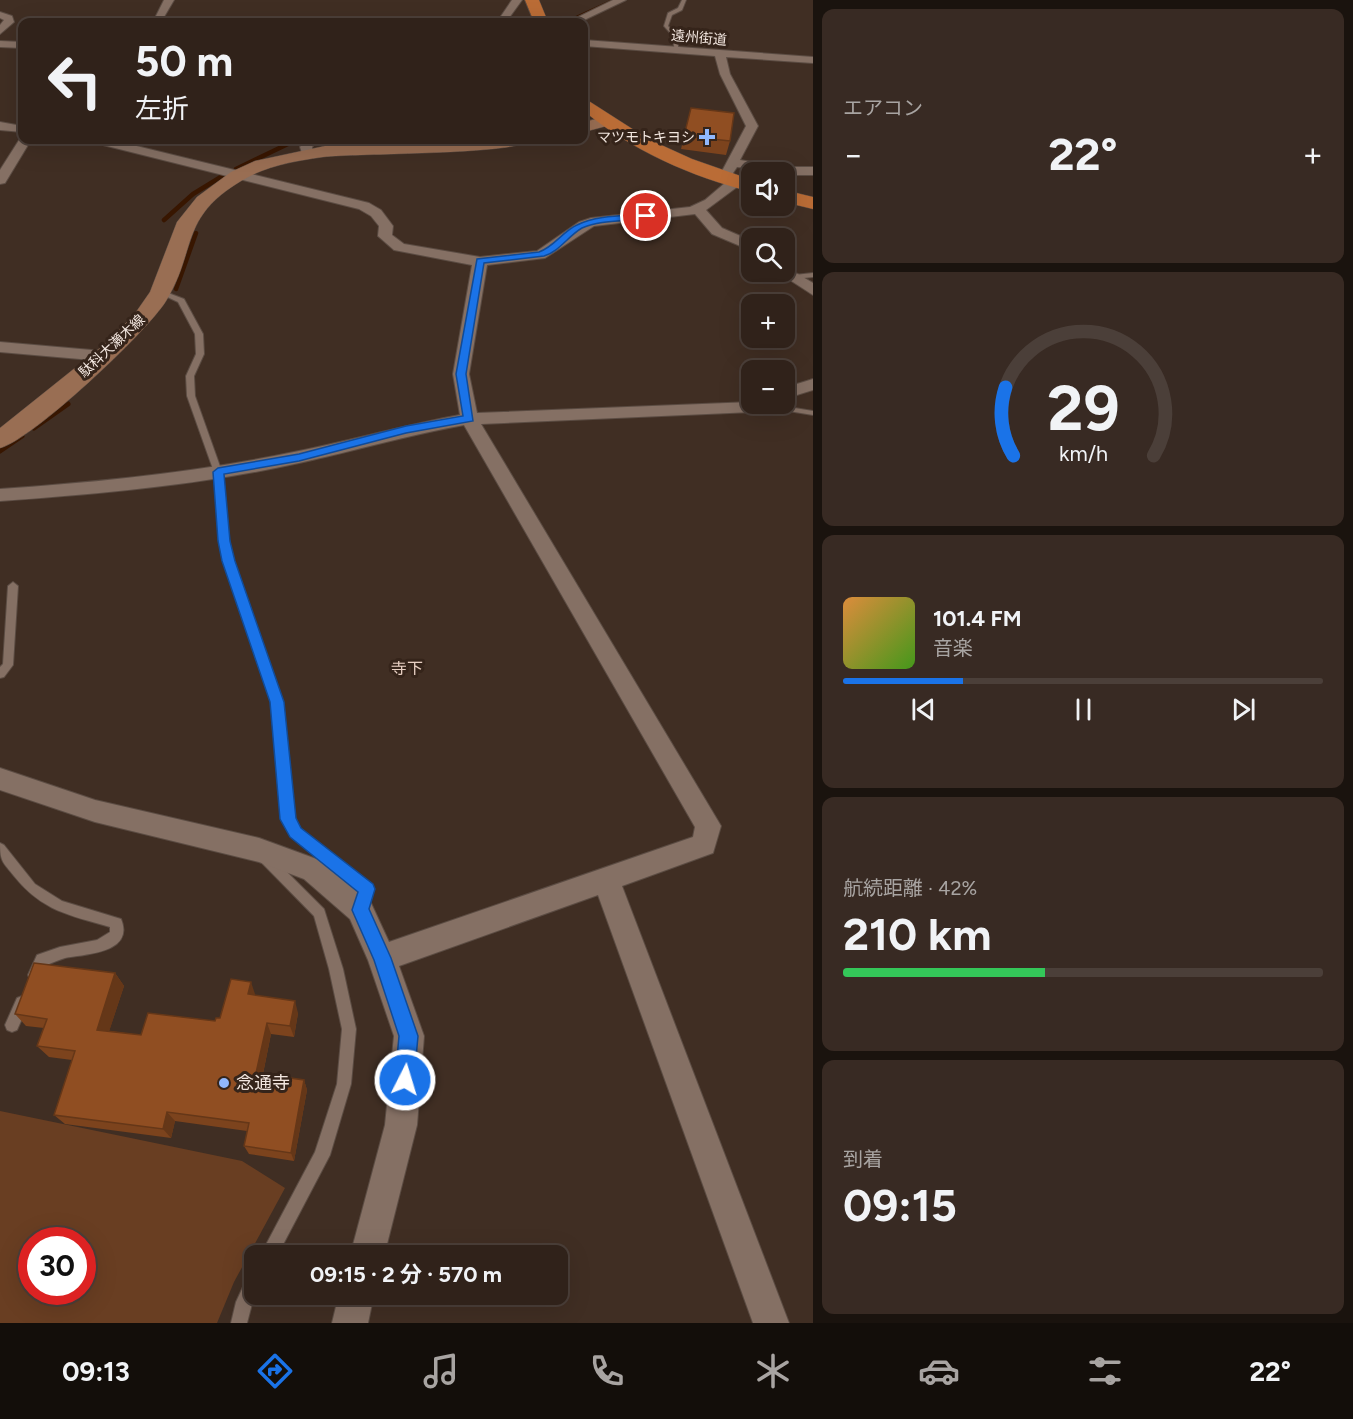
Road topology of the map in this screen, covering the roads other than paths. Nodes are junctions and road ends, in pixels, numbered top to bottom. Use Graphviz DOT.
graph roads {
  1 [pos="169,0"];
  2 [pos="517,0"];
  3 [pos="532,0"];
  4 [pos="621,0"];
  5 [pos="684,0"];
  6 [pos="0,15"];
  7 [pos="159,18"];
  8 [pos="504,18"];
  9 [pos="539,18"];
  10 [pos="582,18"];
  11 [pos="0,31"];
  12 [pos="588,43"];
  13 [pos="0,44"];
  14 [pos="18,45"];
  15 [pos="677,51"];
  16 [pos="720,55"];
  17 [pos="813,60"];
  18 [pos="588,106"];
  19 [pos="609,121"];
  20 [pos="0,126"];
  21 [pos="588,126"];
  22 [pos="18,128"];
  23 [pos="22,144"];
  24 [pos="127,144"];
  25 [pos="481,144"];
  26 [pos="309,146"];
  27 [pos="731,171"];
  28 [pos="813,171"];
  29 [pos="241,174"];
  30 [pos="741,178"];
  31 [pos="0,180"];
  32 [pos="795,199"];
  33 [pos="813,203"];
  34 [pos="698,209"];
  35 [pos="741,242"];
  36 [pos="480,261"];
  37 [pos="795,274"];
  38 [pos="813,275"];
  39 [pos="795,278"];
  40 [pos="813,290"];
  41 [pos="161,292"];
  42 [pos="0,348"];
  43 [pos="103,356"];
  44 [pos="813,384"];
  45 [pos="795,393"];
  46 [pos="741,403"];
  47 [pos="795,407"];
  48 [pos="813,413"];
  49 [pos="469,418"];
  50 [pos="0,440"];
  51 [pos="218,472"];
  52 [pos="0,495"];
  53 [pos="13,586"];
  54 [pos="0,674"];
  55 [pos="0,779"];
  56 [pos="0,849"];
  57 [pos="259,850"];
  58 [pos="606,881"];
  59 [pos="360,910"];
  60 [pos="382,958"];
  61 [pos="12,1025"];
  62 [pos="274,1245"];
  63 [pos="370,1245"];
  64 [pos="244,1302"];
  65 [pos="354,1305"];
  66 [pos="239,1323"];
  67 [pos="350,1323"];
  68 [pos="771,1323"];
  1 -- 7 [label="street"];
  2 -- 8 [label="street"];
  3 -- 9 [label="highway"];
  4 -- 10 [label="street"];
  5 -- 15 [label="lane"];
  6 -- 11 [label="street"];
  12 -- 15 [label="street, 遠州街道"];
  13 -- 14 [label="street"];
  15 -- 16 [label="street, 遠州街道"];
  16 -- 17 [label="street, 遠州街道"];
  16 -- 27 [label="street"];
  18 -- 19 [label="highway"];
  19 -- 21 [label="main road"];
  19 -- 27 [label="highway"];
  20 -- 22 [label="street"];
  23 -- 31 [label="street"];
  24 -- 29 [label="street"];
  25 -- 26 [label="main road, 駄科大瀬木線"];
  26 -- 29 [label="main road, 駄科大瀬木線"];
  27 -- 28 [label="street"];
  27 -- 30 [label="highway"];
  27 -- 34 [label="street"];
  29 -- 36 [label="street"];
  29 -- 41 [label="main road, 駄科大瀬木線"];
  32 -- 33 [label="highway"];
  34 -- 35 [label="street"];
  34 -- 36 [label="street"];
  36 -- 49 [label="street"];
  37 -- 38 [label="lane"];
  39 -- 40 [label="street"];
  41 -- 43 [label="main road, 駄科大瀬木線"];
  41 -- 51 [label="lane"];
  42 -- 43 [label="street"];
  43 -- 50 [label="main road, 駄科大瀬木線"];
  44 -- 45 [label="street"];
  46 -- 49 [label="street"];
  47 -- 48 [label="lane"];
  49 -- 51 [label="street"];
  49 -- 58 [label="street"];
  51 -- 52 [label="street"];
  51 -- 59 [label="lane"];
  53 -- 54 [label="lane"];
  55 -- 57 [label="street"];
  56 -- 61 [label="lane"];
  57 -- 59 [label="street"];
  57 -- 62 [label="lane"];
  58 -- 60 [label="street"];
  58 -- 68 [label="street"];
  59 -- 60 [label="street"];
  60 -- 63 [label="street"];
  64 -- 66 [label="lane"];
  65 -- 67 [label="street"];
}
